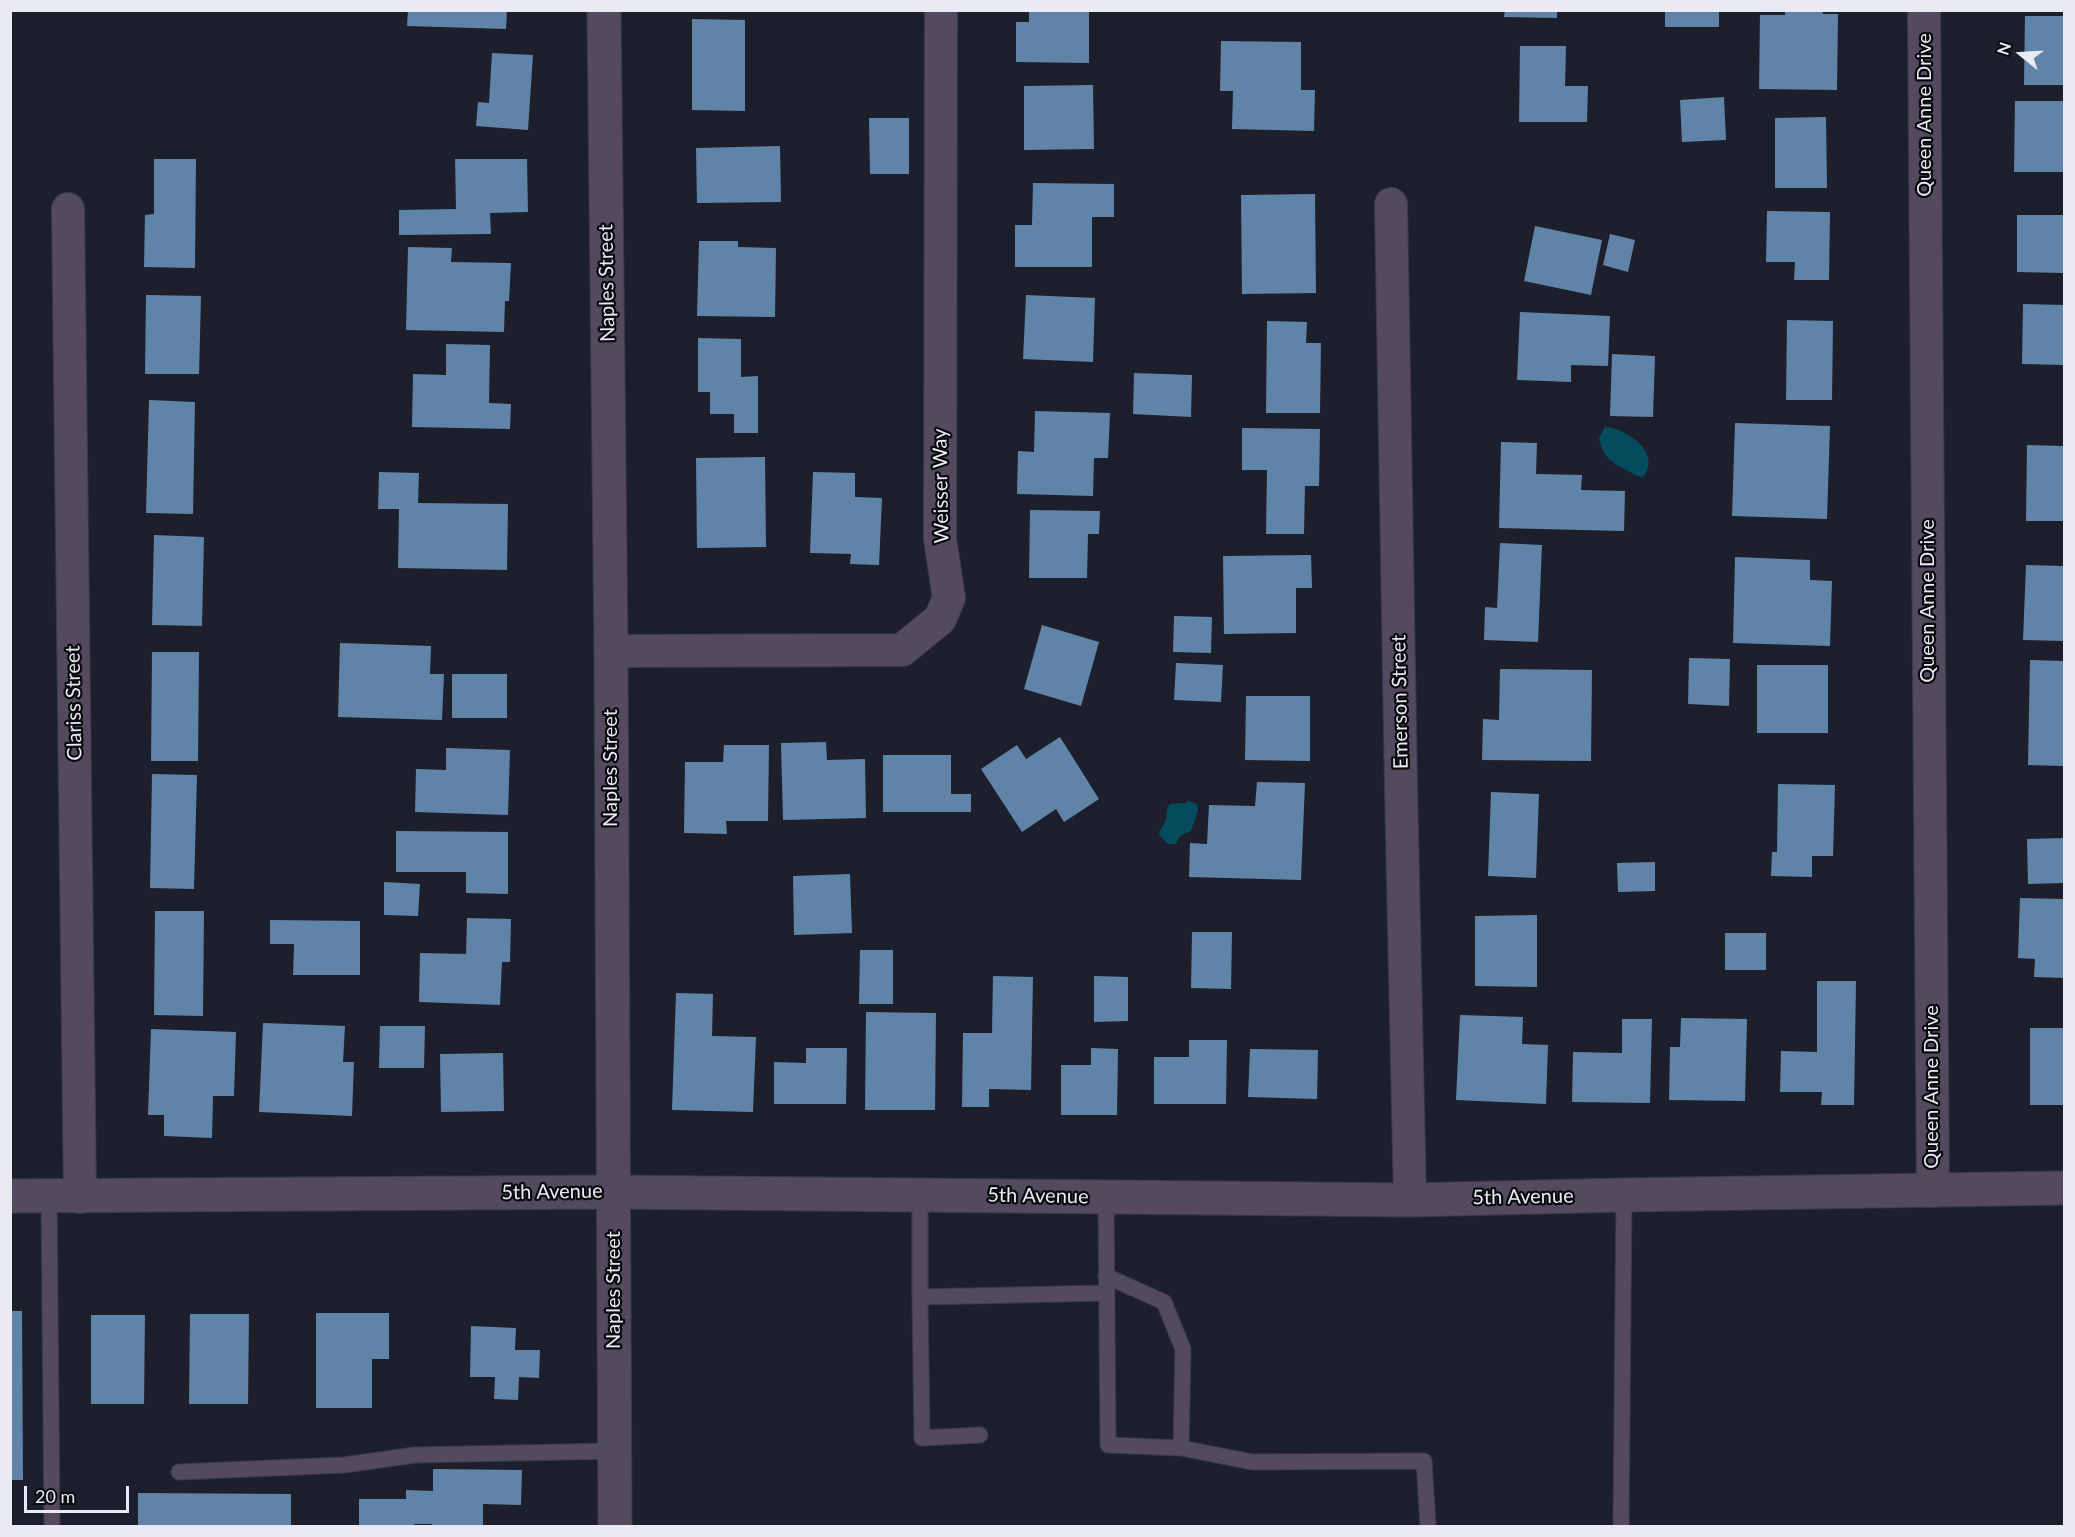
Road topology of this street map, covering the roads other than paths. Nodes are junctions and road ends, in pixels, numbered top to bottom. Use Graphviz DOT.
graph roads {
  1 [pos="604,10"];
  2 [pos="941,10"];
  3 [pos="1924,10"];
  4 [pos="1391,204"];
  5 [pos="68,209"];
  6 [pos="611,651"];
  7 [pos="2064,1188"];
  8 [pos="1933,1191"];
  9 [pos="613,1192"];
  10 [pos="920,1195"];
  11 [pos="1624,1195"];
  12 [pos="10,1196"];
  13 [pos="64,1196"];
  14 [pos="1106,1197"];
  15 [pos="1410,1200"];
  16 [pos="1106,1276"];
  17 [pos="1107,1293"];
  18 [pos="920,1297"];
  19 [pos="980,1435"];
  20 [pos="1181,1448"];
  21 [pos="615,1450"];
  22 [pos="179,1472"];
  23 [pos="51,1525"];
  24 [pos="615,1527"];
  25 [pos="1428,1527"];
  26 [pos="1621,1527"];
  1 -- 6 [label="street, Naples Street"];
  2 -- 6 [label="street, Weisser Way"];
  3 -- 8 [label="street, Queen Anne Drive"];
  4 -- 15 [label="street, Emerson Street"];
  5 -- 13 [label="street, Clariss Street"];
  6 -- 9 [label="street, Naples Street"];
  7 -- 8 [label="street, 5th Avenue"];
  8 -- 11 [label="street, 5th Avenue"];
  9 -- 10 [label="street, 5th Avenue"];
  9 -- 13 [label="street, 5th Avenue"];
  9 -- 21 [label="street, Naples Street"];
  10 -- 14 [label="street, 5th Avenue"];
  10 -- 18 [label="lane"];
  11 -- 15 [label="street, 5th Avenue"];
  11 -- 26 [label="lane"];
  12 -- 13 [label="street, 5th Avenue"];
  13 -- 23 [label="lane"];
  14 -- 15 [label="street, 5th Avenue"];
  14 -- 16 [label="lane"];
  16 -- 17 [label="lane"];
  16 -- 20 [label="lane"];
  17 -- 18 [label="lane"];
  17 -- 20 [label="lane"];
  18 -- 19 [label="lane"];
  20 -- 25 [label="lane"];
  21 -- 22 [label="lane"];
  21 -- 24 [label="street, Naples Street"];
}
